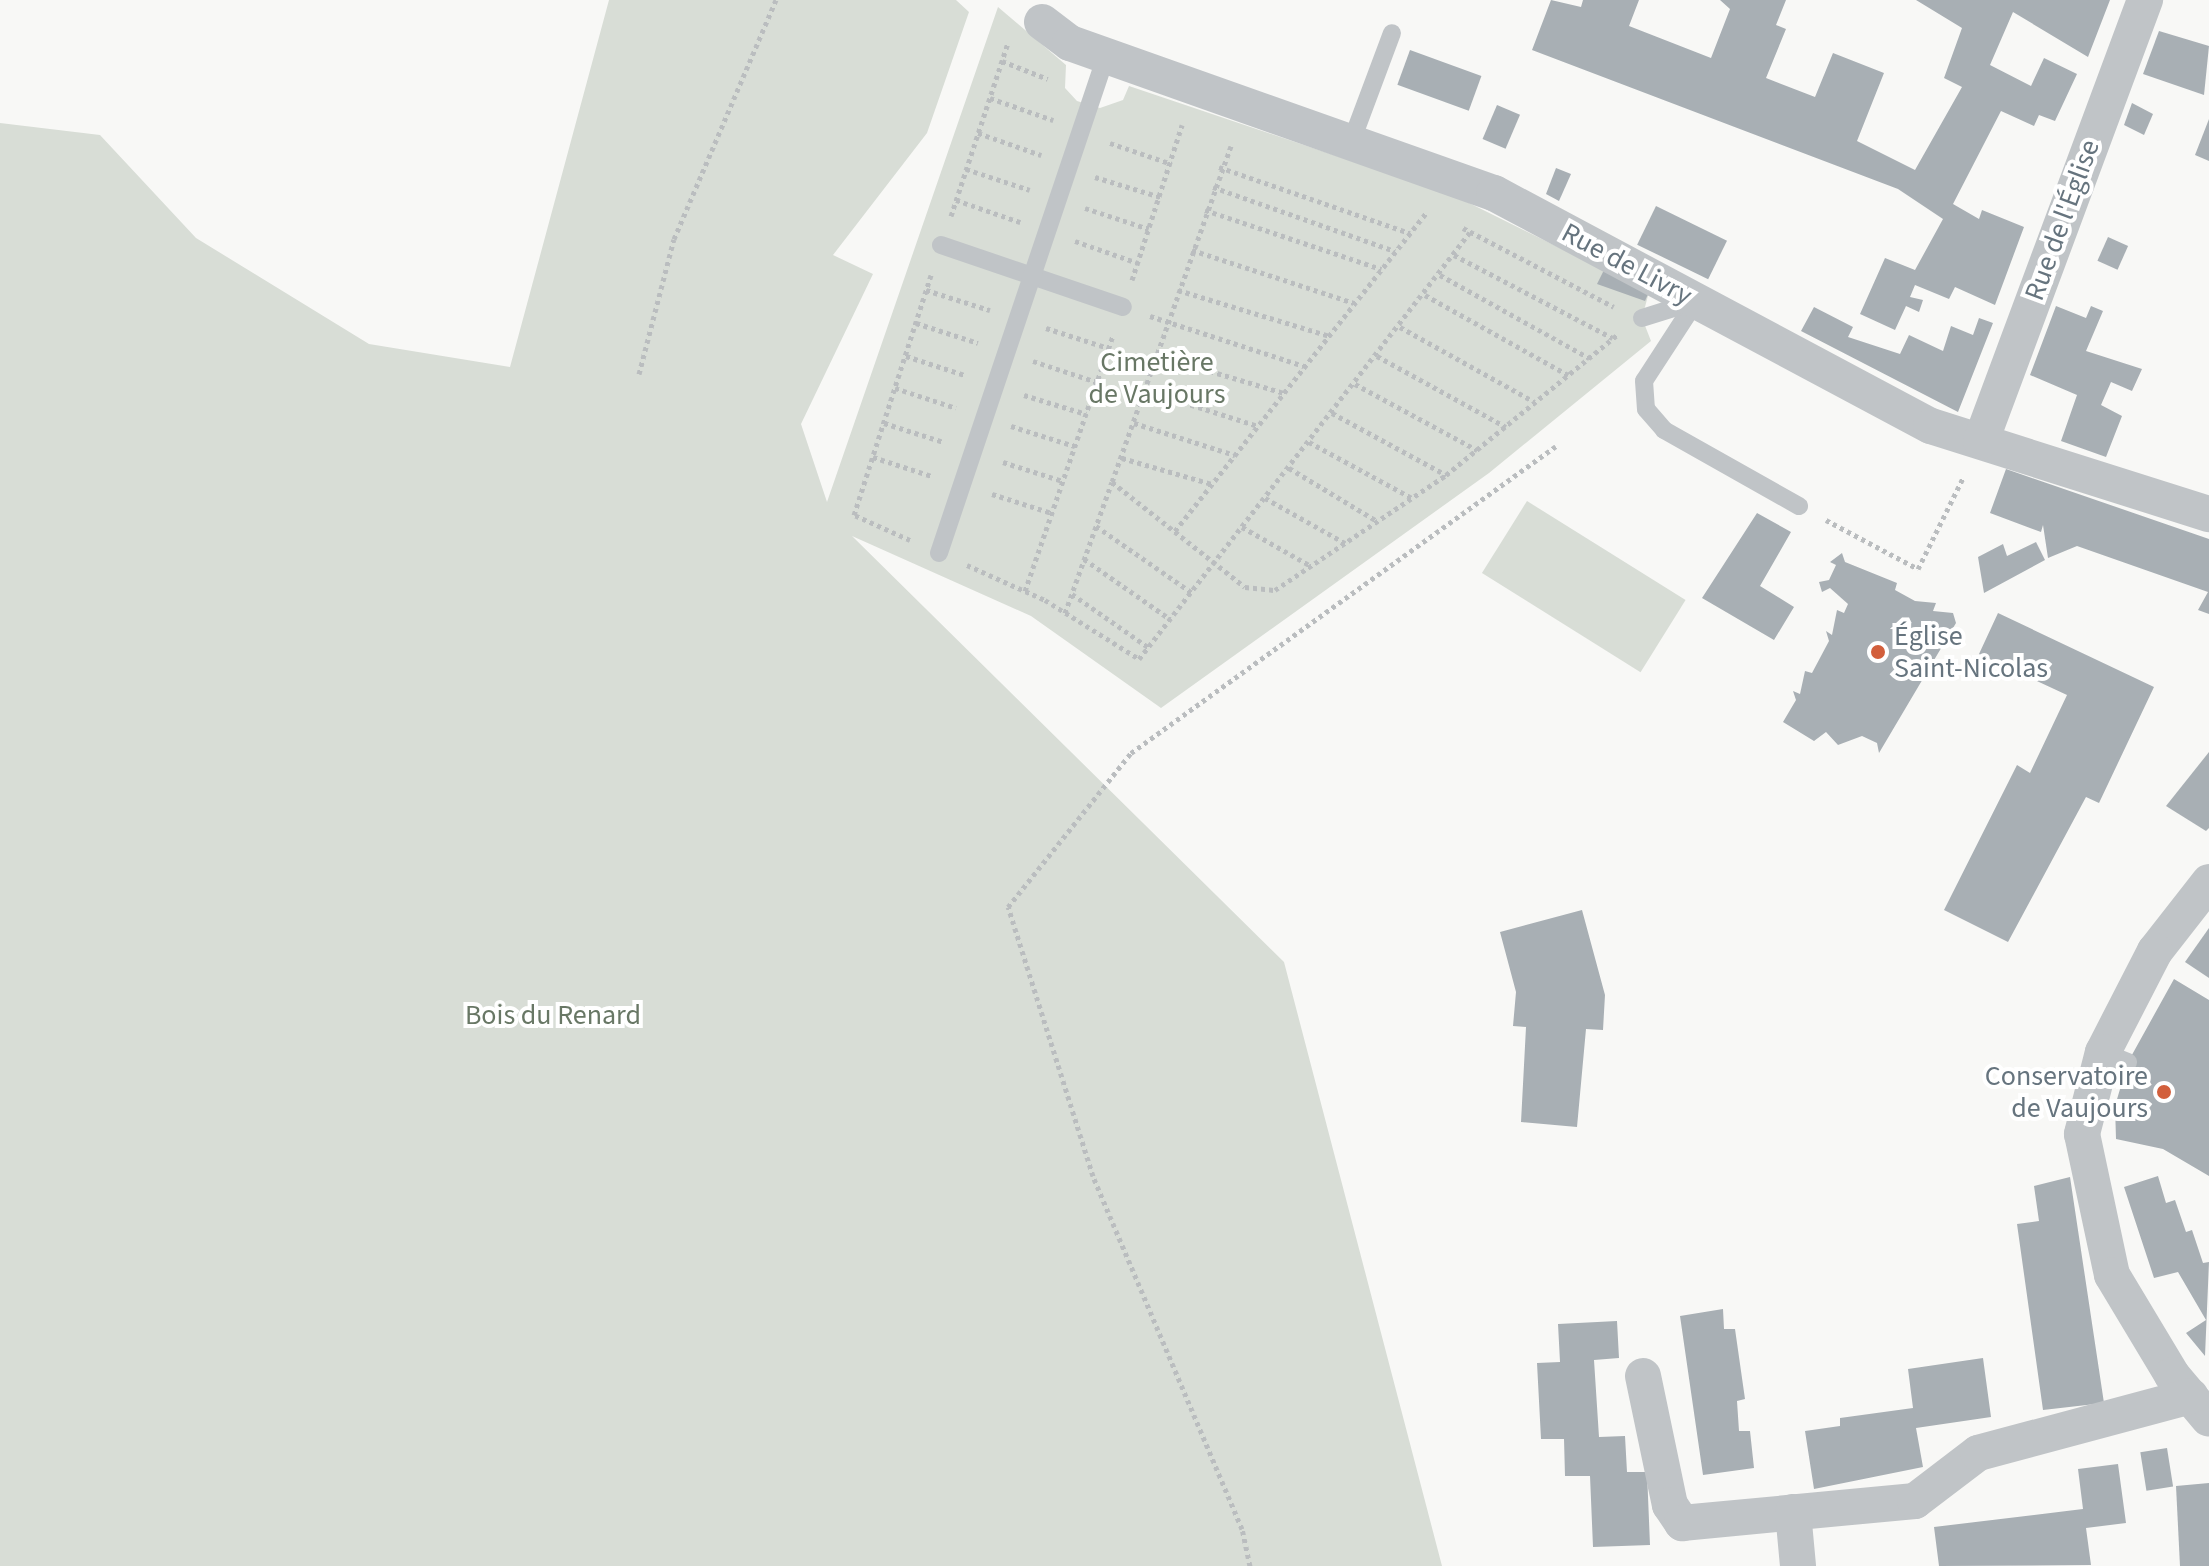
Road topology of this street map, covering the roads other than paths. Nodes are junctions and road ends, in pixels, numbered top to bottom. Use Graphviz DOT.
graph roads {
  1 [pos="2145,0"];
  2 [pos="1028,26"];
  3 [pos="1392,33"];
  4 [pos="1106,56"];
  5 [pos="1352,140"];
  6 [pos="941,245"];
  7 [pos="1031,276"];
  8 [pos="1696,301"];
  9 [pos="1123,307"];
  10 [pos="1634,319"];
  11 [pos="1981,441"];
  12 [pos="1799,506"];
  13 [pos="2209,514"];
  14 [pos="939,553"];
  15 [pos="2209,882"];
  16 [pos="1643,1376"];
  17 [pos="2199,1408"];
  18 [pos="1793,1512"];
  19 [pos="1798,1566"];
  1 -- 11 [label="street, Rue de l'Église"];
  2 -- 4 [label="street, Rue de Livry"];
  3 -- 5 [label="lane"];
  4 -- 5 [label="street, Rue de Livry"];
  4 -- 7 [label="lane"];
  5 -- 8 [label="street, Rue de Livry"];
  6 -- 7 [label="lane"];
  7 -- 9 [label="lane"];
  7 -- 14 [label="lane"];
  8 -- 10 [label="lane"];
  8 -- 11 [label="street, Rue de Livry"];
  8 -- 12 [label="lane"];
  11 -- 13 [label="street, Rue de Livry"];
  15 -- 17 [label="street"];
  16 -- 18 [label="street"];
  17 -- 18 [label="street"];
  18 -- 19 [label="street"];
}
